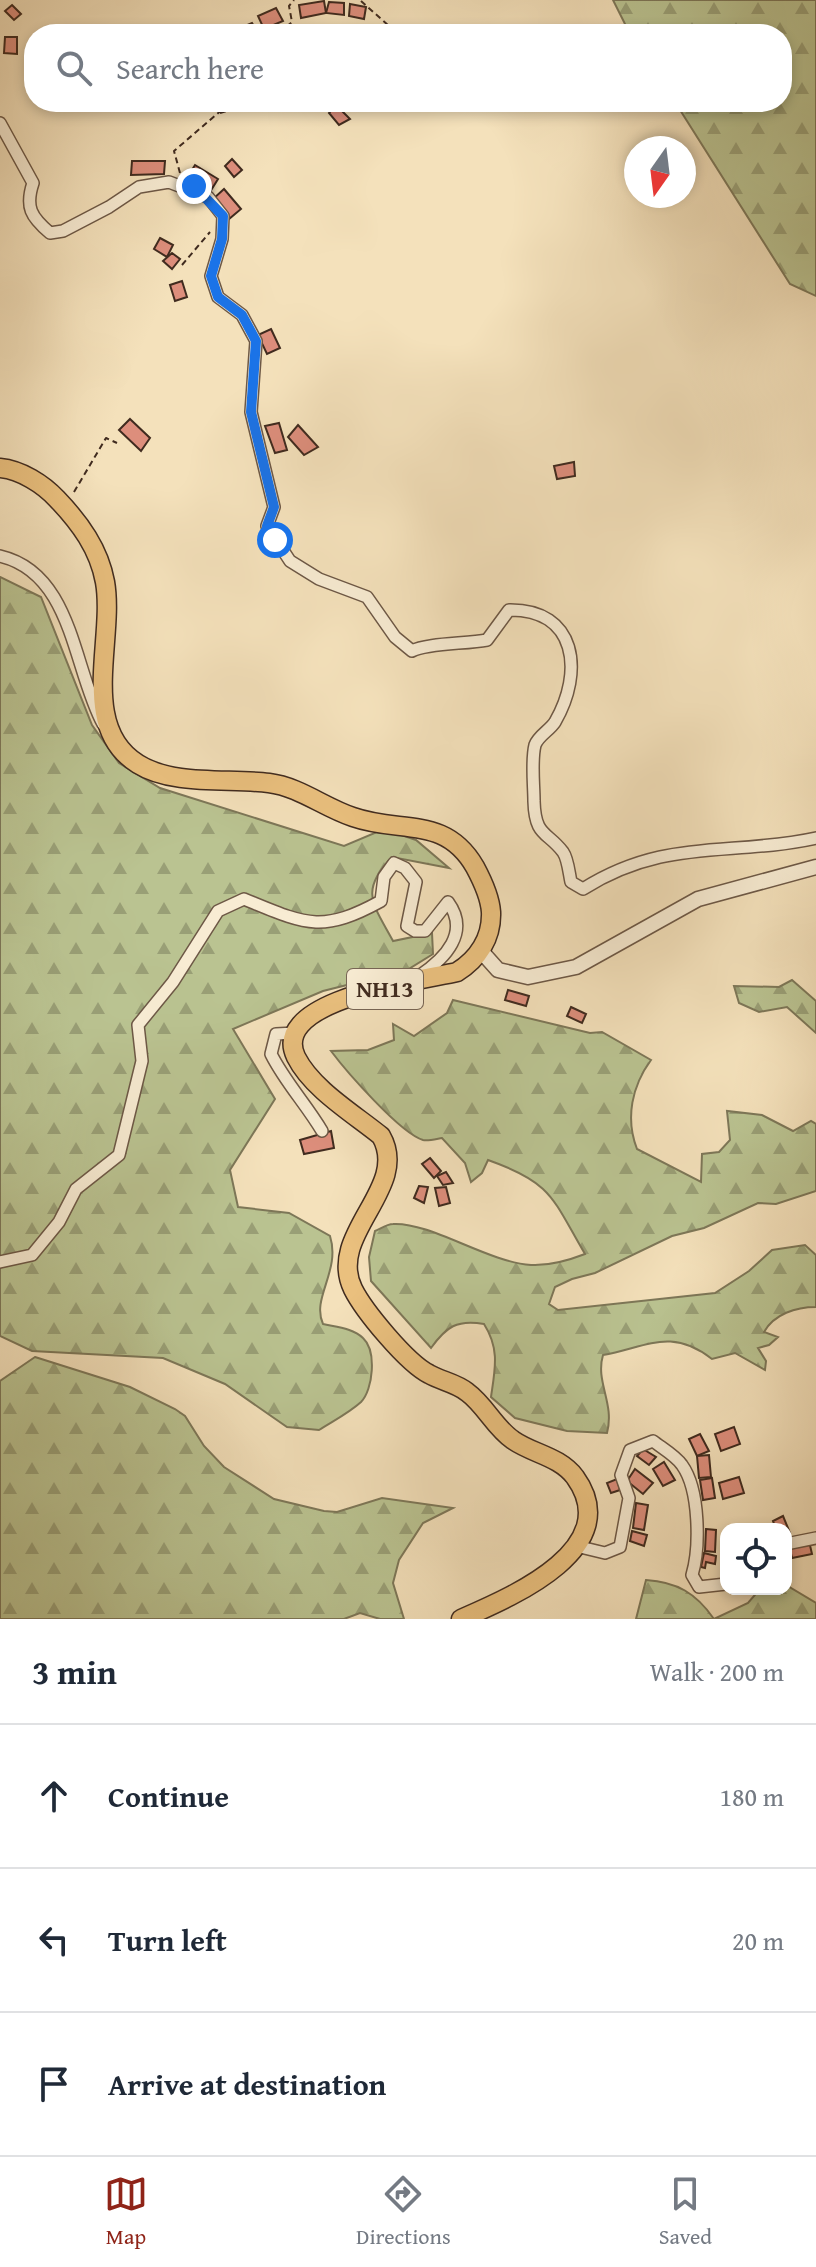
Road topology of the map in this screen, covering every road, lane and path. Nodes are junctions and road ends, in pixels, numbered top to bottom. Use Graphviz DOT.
graph roads {
  1 [pos="294,0"];
  2 [pos="361,1"];
  3 [pos="290,24"];
  4 [pos="387,24"];
  5 [pos="222,112"];
  6 [pos="219,113"];
  7 [pos="0,123"];
  8 [pos="181,176"];
  9 [pos="223,216"];
  10 [pos="182,265"];
  11 [pos="117,443"];
  12 [pos="0,468"];
  13 [pos="64,506"];
  14 [pos="0,556"];
  15 [pos="112,742"];
  16 [pos="816,838"];
  17 [pos="816,867"];
  18 [pos="481,951"];
  19 [pos="405,985"];
  20 [pos="295,1033"];
  21 [pos="322,1131"];
  22 [pos="0,1262"];
  23 [pos="816,1538"];
  24 [pos="792,1543"];
  25 [pos="576,1546"];
  26 [pos="720,1585"];
  27 [pos="461,1619"];
  1 -- 3 [label="path"];
  2 -- 4 [label="path"];
  5 -- 6 [label="path"];
  6 -- 8 [label="path"];
  7 -- 9 [label="street"];
  9 -- 10 [label="path"];
  9 -- 16 [label="street"];
  11 -- 13 [label="path"];
  12 -- 13 [label="highway"];
  13 -- 15 [label="highway"];
  14 -- 15 [label="street"];
  15 -- 18 [label="highway"];
  17 -- 18 [label="street"];
  18 -- 19 [label="highway, NH13"];
  19 -- 20 [label="highway, NH13"];
  19 -- 22 [label="street"];
  20 -- 21 [label="street"];
  20 -- 25 [label="highway"];
  23 -- 24 [label="street"];
  25 -- 26 [label="street"];
  25 -- 27 [label="highway"];
}
